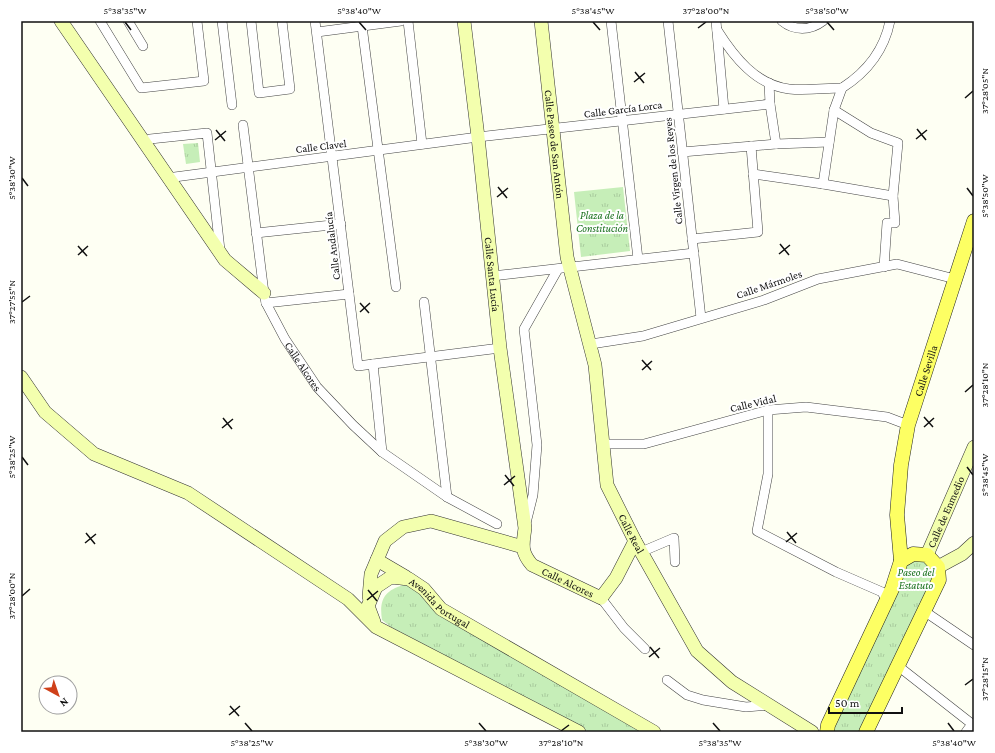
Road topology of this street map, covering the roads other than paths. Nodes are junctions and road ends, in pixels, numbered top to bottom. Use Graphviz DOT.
graph roads {
  1 [pos="61,21"];
  2 [pos="100,21"];
  3 [pos="128,21"];
  4 [pos="197,21"];
  5 [pos="222,21"];
  6 [pos="251,21"];
  7 [pos="282,21"];
  8 [pos="315,21"];
  9 [pos="401,21"];
  10 [pos="408,21"];
  11 [pos="464,21"];
  12 [pos="541,21"];
  13 [pos="611,21"];
  14 [pos="668,21"];
  15 [pos="782,21"];
  16 [pos="823,21"];
  17 [pos="890,21"];
  18 [pos="362,26"];
  19 [pos="717,26"];
  20 [pos="317,32"];
  21 [pos="143,46"];
  22 [pos="769,83"];
  23 [pos="842,88"];
  24 [pos="770,104"];
  25 [pos="232,105"];
  26 [pos="724,109"];
  27 [pos="834,110"];
  28 [pos="678,114"];
  29 [pos="622,121"];
  30 [pos="243,125"];
  31 [pos="554,129"];
  32 [pos="478,137"];
  33 [pos="829,142"];
  34 [pos="144,144"];
  35 [pos="422,144"];
  36 [pos="776,144"];
  37 [pos="751,146"];
  38 [pos="378,150"];
  39 [pos="682,152"];
  40 [pos="333,156"];
  41 [pos="249,167"];
  42 [pos="210,172"];
  43 [pos="753,174"];
  44 [pos="167,178"];
  45 [pos="824,184"];
  46 [pos="893,196"];
  47 [pos="974,220"];
  48 [pos="341,224"];
  49 [pos="256,233"];
  50 [pos="692,239"];
  51 [pos="220,252"];
  52 [pos="694,253"];
  53 [pos="638,259"];
  54 [pos="884,266"];
  55 [pos="564,268"];
  56 [pos="492,276"];
  57 [pos="955,278"];
  58 [pos="396,287"];
  59 [pos="349,294"];
  60 [pos="265,298"];
  61 [pos="424,302"];
  62 [pos="701,318"];
  63 [pos="590,344"];
  64 [pos="500,348"];
  65 [pos="431,357"];
  66 [pos="373,364"];
  67 [pos="21,377"];
  68 [pos="768,410"];
  69 [pos="908,425"];
  70 [pos="603,444"];
  71 [pos="974,447"];
  72 [pos="382,452"];
  73 [pos="447,497"];
  74 [pos="497,524"];
  75 [pos="525,528"];
  76 [pos="974,543"];
  77 [pos="523,547"];
  78 [pos="638,547"];
  79 [pos="914,557"];
  80 [pos="377,560"];
  81 [pos="675,562"];
  82 [pos="938,567"];
  83 [pos="409,578"];
  84 [pos="601,598"];
  85 [pos="885,598"];
  86 [pos="368,606"];
  87 [pos="924,611"];
  88 [pos="376,627"];
  89 [pos="974,645"];
  90 [pos="645,648"];
  91 [pos="898,666"];
  92 [pos="667,680"];
  93 [pos="769,705"];
  94 [pos="806,731"];
  95 [pos="579,732"];
  96 [pos="654,732"];
  97 [pos="827,732"];
  98 [pos="866,732"];
  99 [pos="966,732"];
  1 -- 34 [label="street"];
  2 -- 4 [label="street"];
  3 -- 21 [label="street"];
  5 -- 25 [label="street"];
  6 -- 7 [label="street"];
  8 -- 20 [label="street, Calle Andalucía"];
  9 -- 18 [label="street"];
  10 -- 35 [label="street"];
  11 -- 32 [label="street, Calle Santa Lucía"];
  12 -- 31 [label="street, Calle Paseo de San Antón"];
  13 -- 29 [label="street"];
  14 -- 28 [label="street, Calle Virgen de los Reyes"];
  15 -- 16 [label="street"];
  17 -- 23 [label="street"];
  18 -- 20 [label="street"];
  18 -- 38 [label="street"];
  19 -- 22 [label="street"];
  19 -- 26 [label="street"];
  20 -- 40 [label="street, Calle Andalucía"];
  22 -- 23 [label="street"];
  22 -- 24 [label="street"];
  23 -- 27 [label="street"];
  24 -- 26 [label="street, Calle García Lorca"];
  24 -- 36 [label="street"];
  26 -- 28 [label="street, Calle García Lorca"];
  27 -- 33 [label="street"];
  27 -- 46 [label="street"];
  28 -- 29 [label="street, Calle García Lorca"];
  28 -- 39 [label="street, Calle Virgen de los Reyes"];
  29 -- 31 [label="street, Calle García Lorca"];
  29 -- 53 [label="street"];
  30 -- 41 [label="street, Calle Alcores"];
  31 -- 32 [label="street, Calle García Lorca"];
  31 -- 55 [label="street, Calle Paseo de San Antón"];
  32 -- 35 [label="street, Calle Clavel"];
  32 -- 56 [label="street, Calle Santa Lucía"];
  33 -- 36 [label="street"];
  33 -- 45 [label="street"];
  34 -- 42 [label="street"];
  34 -- 44 [label="street"];
  35 -- 38 [label="street, Calle Clavel"];
  36 -- 37 [label="street"];
  37 -- 39 [label="street"];
  37 -- 43 [label="street"];
  38 -- 40 [label="street, Calle Clavel"];
  38 -- 58 [label="street"];
  39 -- 50 [label="street, Calle Virgen de los Reyes"];
  40 -- 41 [label="street, Calle Clavel"];
  40 -- 48 [label="street, Calle Andalucía"];
  41 -- 42 [label="street, Calle Clavel"];
  41 -- 49 [label="street, Calle Alcores"];
  42 -- 44 [label="street, Calle Clavel"];
  42 -- 51 [label="street"];
  43 -- 45 [label="street"];
  43 -- 50 [label="street"];
  44 -- 51 [label="street"];
  45 -- 46 [label="street"];
  46 -- 54 [label="street"];
  47 -- 57 [label="main road, Calle Sevilla"];
  48 -- 49 [label="street"];
  48 -- 59 [label="street, Calle Andalucía"];
  49 -- 60 [label="street, Calle Alcores"];
  50 -- 52 [label="street, Calle Virgen de los Reyes"];
  51 -- 60 [label="street"];
  52 -- 53 [label="street"];
  52 -- 62 [label="street, Calle Virgen de los Reyes"];
  53 -- 55 [label="street"];
  54 -- 57 [label="street, Calle Mármoles"];
  54 -- 62 [label="street, Calle Mármoles"];
  55 -- 56 [label="street"];
  55 -- 63 [label="street, Calle Real"];
  55 -- 75 [label="street"];
  56 -- 64 [label="street, Calle Santa Lucía"];
  57 -- 69 [label="main road, Calle Sevilla"];
  59 -- 60 [label="street"];
  59 -- 66 [label="street, Calle Andalucía"];
  60 -- 72 [label="street, Calle Alcores"];
  61 -- 65 [label="street"];
  62 -- 63 [label="street, Calle Mármoles"];
  63 -- 70 [label="street, Calle Real"];
  64 -- 65 [label="street"];
  64 -- 75 [label="street, Calle Santa Lucía"];
  65 -- 66 [label="street"];
  65 -- 73 [label="street"];
  66 -- 72 [label="street"];
  67 -- 88 [label="street"];
  68 -- 69 [label="street, Calle Vidal"];
  68 -- 70 [label="street, Calle Vidal"];
  68 -- 85 [label="street"];
  69 -- 79 [label="main road, Calle Sevilla"];
  70 -- 78 [label="street, Calle Real"];
  71 -- 79 [label="street, Calle de Enmedio"];
  72 -- 73 [label="street, Calle Alcores"];
  73 -- 74 [label="street, Calle Alcores"];
  75 -- 77 [label="street"];
  76 -- 82 [label="street"];
  77 -- 80 [label="street"];
  77 -- 84 [label="street, Calle Alcores"];
  78 -- 81 [label="street"];
  78 -- 84 [label="street"];
  78 -- 93 [label="street, Calle Real"];
  79 -- 82 [label="main road"];
  79 -- 85 [label="main road"];
  80 -- 83 [label="street"];
  80 -- 86 [label="street"];
  82 -- 87 [label="main road"];
  83 -- 86 [label="street, Avenida Portugal"];
  83 -- 96 [label="street, Avenida Portugal"];
  84 -- 90 [label="street, Calle Alcores"];
  85 -- 97 [label="main road"];
  86 -- 88 [label="street"];
  87 -- 89 [label="street"];
  87 -- 91 [label="main road"];
  88 -- 95 [label="street"];
  91 -- 98 [label="main road"];
  91 -- 99 [label="street"];
  92 -- 93 [label="street"];
  93 -- 94 [label="street, Calle Real"];
}
